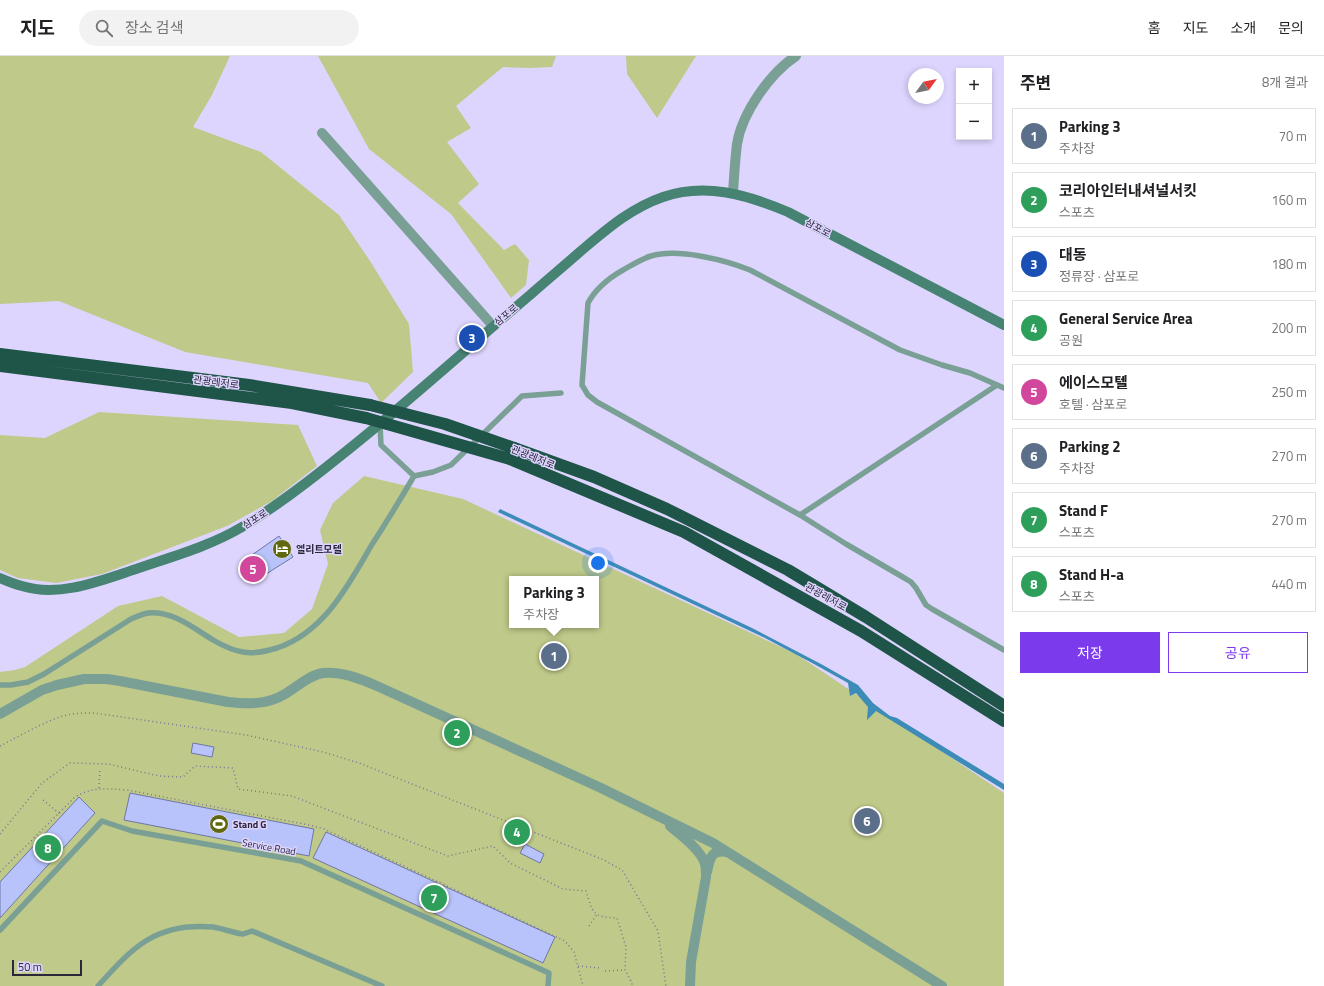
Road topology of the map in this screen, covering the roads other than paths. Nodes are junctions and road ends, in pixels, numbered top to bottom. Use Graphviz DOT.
graph roads {
  1 [pos="796,56"];
  2 [pos="322,133"];
  3 [pos="733,193"];
  4 [pos="1004,325"];
  5 [pos="493,326"];
  6 [pos="0,354"];
  7 [pos="0,366"];
  8 [pos="998,385"];
  9 [pos="1004,388"];
  10 [pos="561,393"];
  11 [pos="380,425"];
  12 [pos="414,476"];
  13 [pos="800,515"];
  14 [pos="0,578"];
  15 [pos="1004,650"];
  16 [pos="0,685"];
  17 [pos="1004,706"];
  18 [pos="0,714"];
  19 [pos="1004,721"];
  20 [pos="654,814"];
  21 [pos="727,852"];
  22 [pos="706,877"];
  23 [pos="0,930"];
  24 [pos="98,986"];
  25 [pos="382,986"];
  26 [pos="548,986"];
  27 [pos="690,986"];
  28 [pos="942,986"];
  1 -- 3 [label="street"];
  2 -- 5 [label="street"];
  3 -- 4 [label="street, 삼포로"];
  3 -- 5 [label="street, 삼포로"];
  5 -- 11 [label="street, 삼포로"];
  6 -- 17 [label="highway, 관광레저로, bridge"];
  7 -- 19 [label="highway, 관광레저로, bridge"];
  8 -- 9 [label="lane"];
  8 -- 13 [label="lane"];
  8 -- 13 [label="lane"];
  10 -- 12 [label="lane"];
  11 -- 12 [label="lane"];
  11 -- 14 [label="street, 삼포로"];
  12 -- 16 [label="lane"];
  13 -- 15 [label="lane"];
  18 -- 20 [label="street"];
  20 -- 21 [label="street"];
  20 -- 22 [label="street"];
  21 -- 22 [label="street"];
  21 -- 28 [label="street"];
  22 -- 27 [label="street"];
  23 -- 26 [label="lane, Service Road"];
  24 -- 25 [label="lane"];
}
